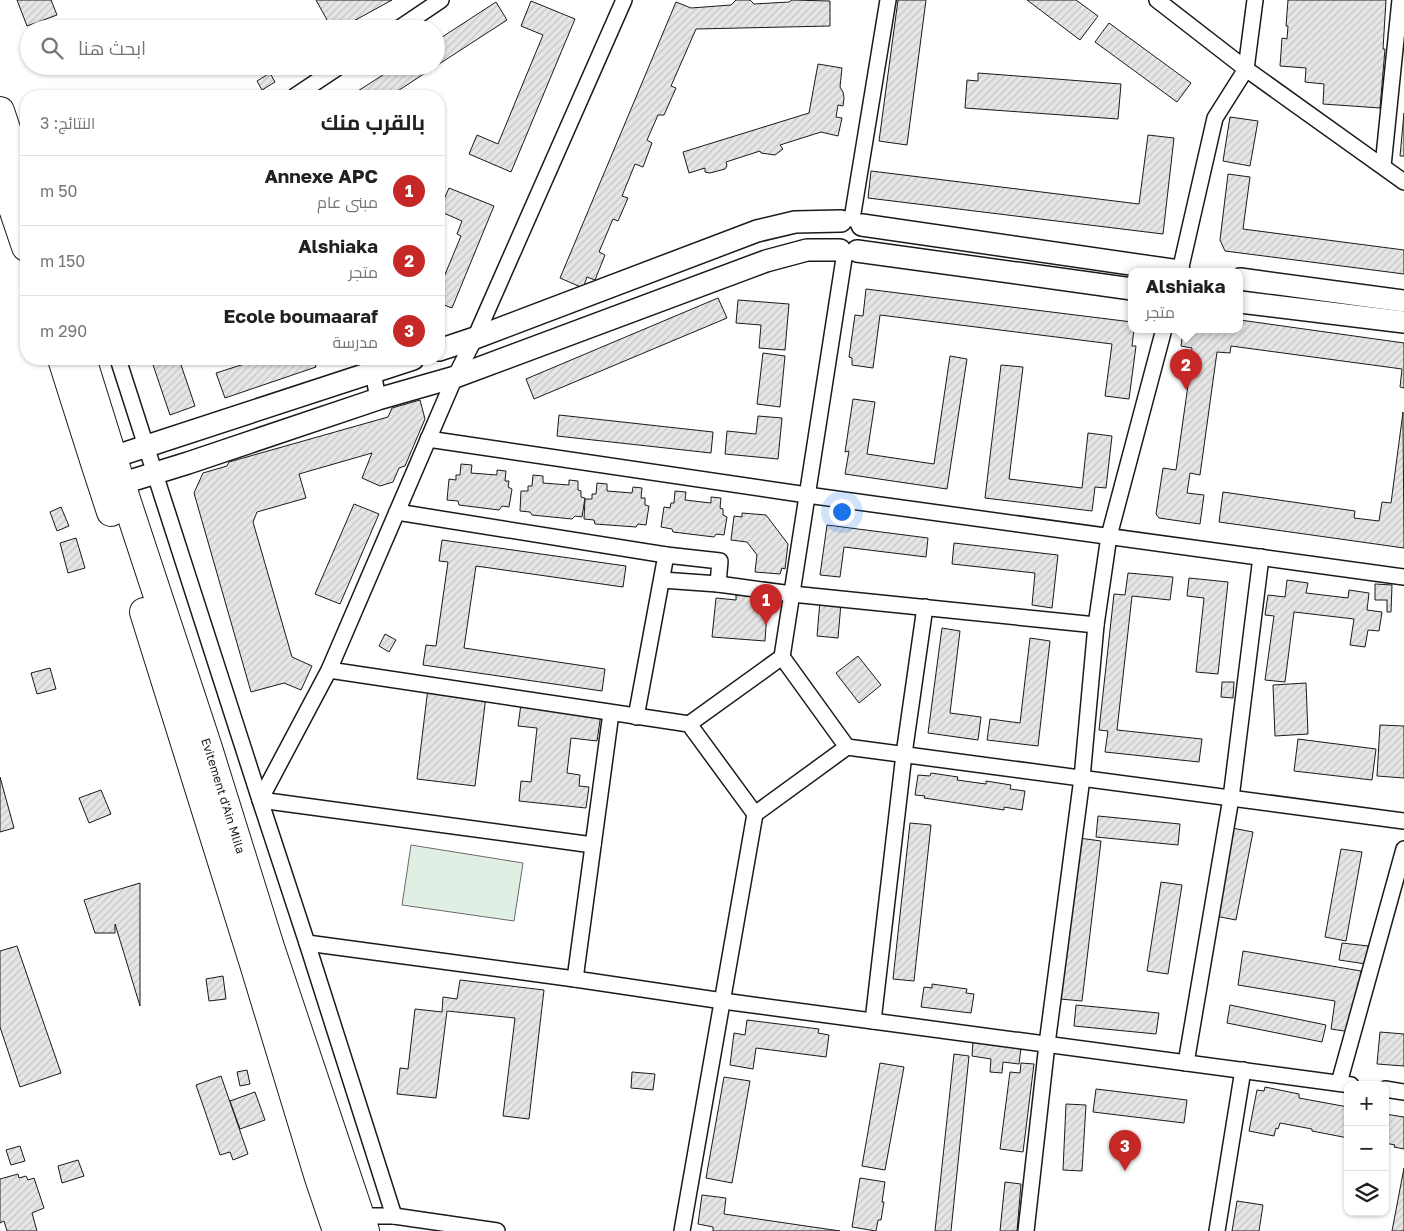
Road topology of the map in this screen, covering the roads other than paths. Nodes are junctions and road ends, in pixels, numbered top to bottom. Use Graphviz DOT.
graph roads {
  1 [pos="441,0"];
  2 [pos="624,0"];
  3 [pos="888,0"];
  4 [pos="1157,0"];
  5 [pos="1255,0"];
  6 [pos="1400,0"];
  7 [pos="411,20"];
  8 [pos="1246,69"];
  9 [pos="326,75"];
  10 [pos="304,90"];
  11 [pos="0,111"];
  12 [pos="1383,166"];
  13 [pos="0,170"];
  14 [pos="20,171"];
  15 [pos="1404,182"];
  16 [pos="851,222"];
  17 [pos="20,225"];
  18 [pos="848,251"];
  19 [pos="1160,268"];
  20 [pos="1181,268"];
  21 [pos="1243,279"];
  22 [pos="1128,288"];
  23 [pos="1243,302"];
  24 [pos="1404,302"];
  25 [pos="1404,322"];
  26 [pos="1163,333"];
  27 [pos="475,338"];
  28 [pos="445,348"];
  29 [pos="64,365"];
  30 [pos="83,365"];
  31 [pos="120,365"];
  32 [pos="370,365"];
  33 [pos="455,377"];
  34 [pos="378,399"];
  35 [pos="428,439"];
  36 [pos="146,447"];
  37 [pos="104,460"];
  38 [pos="155,472"];
  39 [pos="113,486"];
  40 [pos="807,495"];
  41 [pos="397,512"];
  42 [pos="1109,536"];
  43 [pos="666,555"];
  44 [pos="1261,557"];
  45 [pos="1404,577"];
  46 [pos="662,580"];
  47 [pos="718,584"];
  48 [pos="792,594"];
  49 [pos="925,607"];
  50 [pos="1096,625"];
  51 [pos="782,657"];
  52 [pos="329,670"];
  53 [pos="611,713"];
  54 [pos="636,716"];
  55 [pos="689,724"];
  56 [pos="848,747"];
  57 [pos="904,754"];
  58 [pos="1082,778"];
  59 [pos="1231,798"];
  60 [pos="260,800"];
  61 [pos="755,814"];
  62 [pos="1404,821"];
  63 [pos="593,845"];
  64 [pos="1404,849"];
  65 [pos="307,943"];
  66 [pos="576,979"];
  67 [pos="723,1001"];
  68 [pos="873,1021"];
  69 [pos="1047,1044"];
  70 [pos="1186,1063"];
  71 [pos="1244,1070"];
  72 [pos="1346,1081"];
  73 [pos="1344,1084"];
  74 [pos="1389,1090"];
  75 [pos="1404,1092"];
  76 [pos="394,1216"];
  77 [pos="349,1225"];
  78 [pos="497,1231"];
  79 [pos="682,1231"];
  80 [pos="1026,1231"];
  81 [pos="1217,1231"];
  1 -- 7 [label="street"];
  2 -- 27 [label="street"];
  3 -- 16 [label="street"];
  4 -- 8 [label="street"];
  5 -- 8 [label="street"];
  6 -- 12 [label="street"];
  8 -- 12 [label="street"];
  8 -- 20 [label="street"];
  9 -- 10 [label="street"];
  11 -- 14 [label="highway"];
  12 -- 15 [label="street"];
  13 -- 17 [label="highway"];
  16 -- 18 [label="street"];
  16 -- 18 [label="street"];
  16 -- 19 [label="street"];
  16 -- 27 [label="street"];
  18 -- 22 [label="street"];
  18 -- 33 [label="street"];
  18 -- 40 [label="street"];
  21 -- 24 [label="street"];
  23 -- 25 [label="street"];
  26 -- 42 [label="street"];
  27 -- 28 [label="street"];
  27 -- 33 [label="street"];
  29 -- 37 [label="highway, Evitement d'Ain Mlila"];
  30 -- 37 [label="highway, Evitement d'Ain Mlila"];
  31 -- 36 [label="street"];
  32 -- 34 [label="street"];
  32 -- 36 [label="street"];
  33 -- 34 [label="street"];
  33 -- 35 [label="street"];
  34 -- 38 [label="street"];
  35 -- 40 [label="street"];
  35 -- 41 [label="street"];
  36 -- 37 [label="street"];
  36 -- 38 [label="street"];
  37 -- 39 [label="highway, Evitement d'Ain Mlila"];
  38 -- 39 [label="street"];
  38 -- 60 [label="street"];
  39 -- 77 [label="highway, Evitement d'Ain Mlila"];
  40 -- 42 [label="street"];
  40 -- 48 [label="street"];
  41 -- 43 [label="street"];
  41 -- 52 [label="street"];
  42 -- 44 [label="street"];
  42 -- 50 [label="street"];
  43 -- 46 [label="street"];
  43 -- 47 [label="street"];
  44 -- 45 [label="street"];
  44 -- 59 [label="street"];
  46 -- 47 [label="street"];
  46 -- 54 [label="street"];
  47 -- 48 [label="street"];
  48 -- 49 [label="street"];
  48 -- 51 [label="street"];
  49 -- 50 [label="street"];
  49 -- 57 [label="street"];
  50 -- 58 [label="street"];
  51 -- 55 [label="street"];
  51 -- 56 [label="street"];
  52 -- 53 [label="street"];
  52 -- 60 [label="street"];
  53 -- 54 [label="street"];
  53 -- 63 [label="street"];
  54 -- 55 [label="street"];
  55 -- 61 [label="street"];
  56 -- 57 [label="street"];
  56 -- 61 [label="street"];
  57 -- 58 [label="street"];
  57 -- 68 [label="street"];
  58 -- 59 [label="street"];
  58 -- 69 [label="street"];
  59 -- 62 [label="street"];
  59 -- 70 [label="street"];
  60 -- 63 [label="street"];
  60 -- 65 [label="street"];
  61 -- 67 [label="street"];
  63 -- 66 [label="street"];
  64 -- 72 [label="street"];
  65 -- 66 [label="street"];
  65 -- 76 [label="street"];
  66 -- 67 [label="street"];
  67 -- 68 [label="street"];
  67 -- 79 [label="street"];
  68 -- 69 [label="street"];
  69 -- 70 [label="street"];
  69 -- 80 [label="street"];
  70 -- 71 [label="street"];
  71 -- 73 [label="street"];
  71 -- 81 [label="street"];
  74 -- 75 [label="street"];
  76 -- 77 [label="street"];
  76 -- 78 [label="street"];
}
